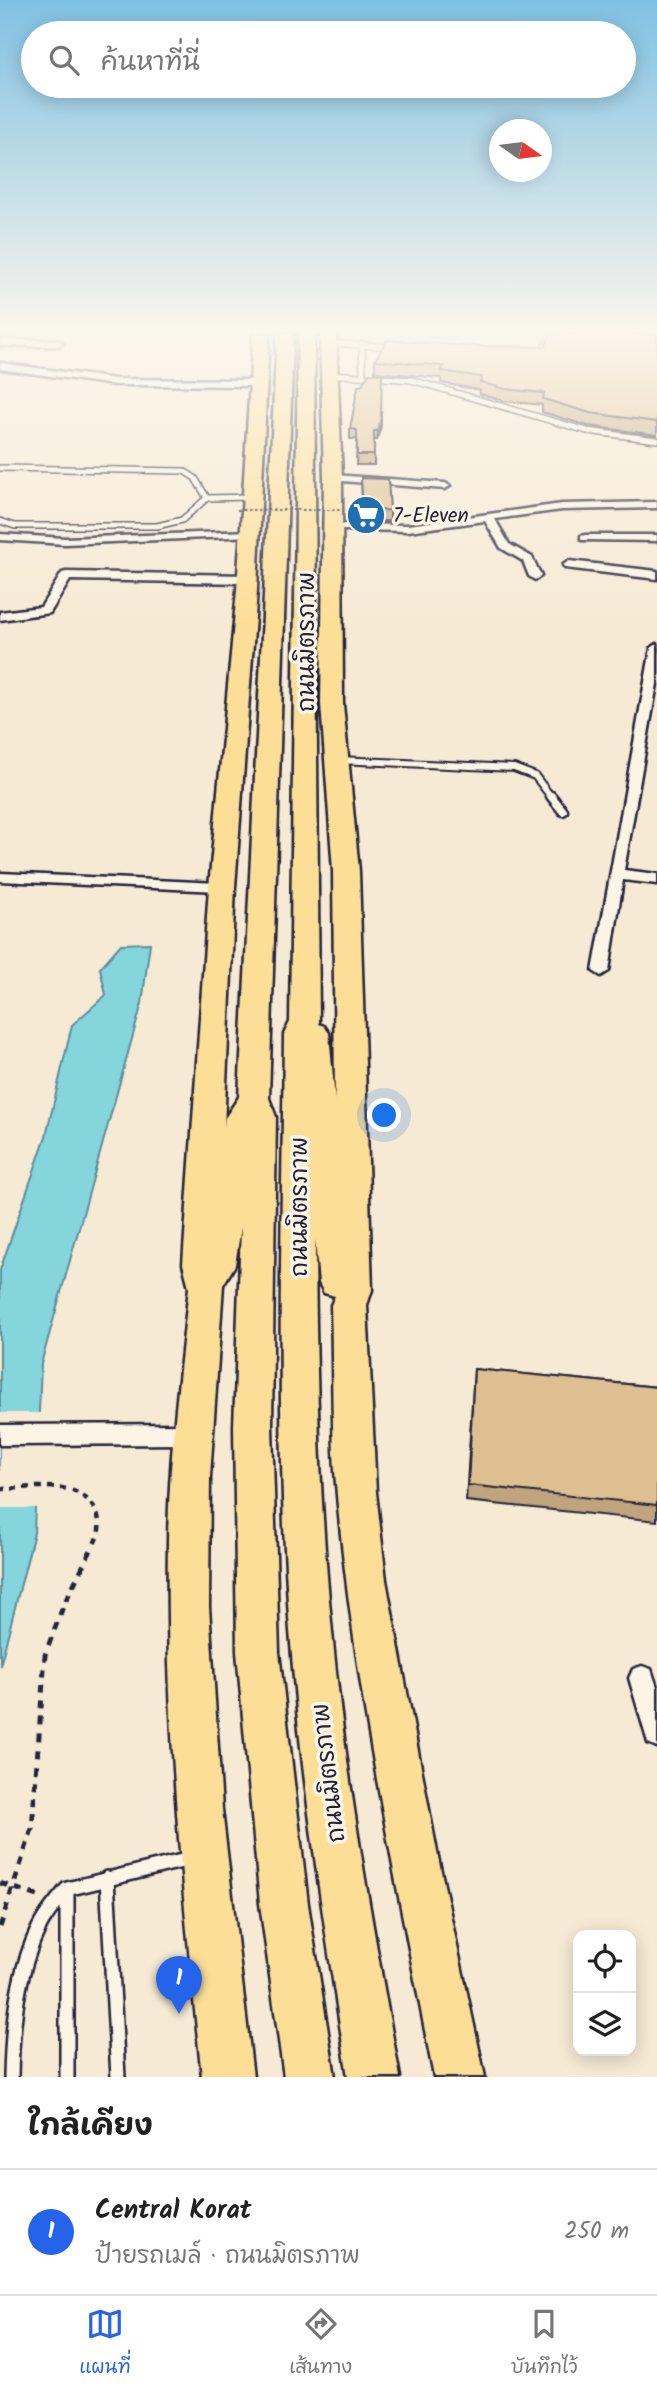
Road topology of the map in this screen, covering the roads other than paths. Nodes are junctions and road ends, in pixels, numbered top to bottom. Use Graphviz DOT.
graph roads {
  1 [pos="254,431"];
  2 [pos="281,431"];
  3 [pos="306,431"];
  4 [pos="332,431"];
  5 [pos="587,431"];
  6 [pos="657,440"];
  7 [pos="0,468"];
  8 [pos="333,478"];
  9 [pos="445,486"];
  10 [pos="251,497"];
  11 [pos="206,498"];
  12 [pos="657,505"];
  13 [pos="488,517"];
  14 [pos="0,521"];
  15 [pos="344,527"];
  16 [pos="250,534"];
  17 [pos="0,537"];
  18 [pos="585,538"];
  19 [pos="657,538"];
  20 [pos="569,565"];
  21 [pos="657,575"];
  22 [pos="535,576"];
  23 [pos="248,579"];
  24 [pos="332,597"];
  25 [pos="246,601"];
  26 [pos="0,616"];
  27 [pos="656,656"];
  28 [pos="271,662"];
  29 [pos="306,663"];
  30 [pos="335,760"];
  31 [pos="563,811"];
  32 [pos="616,874"];
  33 [pos="0,877"];
  34 [pos="657,879"];
  35 [pos="222,887"];
  36 [pos="601,971"];
  37 [pos="305,1022"];
  38 [pos="254,1098"];
  39 [pos="206,1287"];
  40 [pos="349,1305"];
  41 [pos="195,1434"];
  42 [pos="0,1435"];
  43 [pos="642,1678"];
  44 [pos="657,1734"];
  45 [pos="202,1857"];
  46 [pos="107,1878"];
  47 [pos="67,1889"];
  48 [pos="11,2077"];
  49 [pos="67,2077"];
  50 [pos="118,2077"];
  51 [pos="228,2077"];
  52 [pos="309,2077"];
  53 [pos="374,2077"];
  54 [pos="460,2077"];
  1 -- 10 [label="highway"];
  2 -- 28 [label="highway, ถนนมิตรภาพ"];
  3 -- 29 [label="highway, ถนนมิตรภาพ"];
  4 -- 8 [label="highway, ถนนมิตรภาพ"];
  5 -- 6 [label="lane"];
  7 -- 11 [label="lane"];
  8 -- 9 [label="street"];
  8 -- 24 [label="highway, ถนนมิตรภาพ"];
  10 -- 11 [label="lane"];
  10 -- 16 [label="highway"];
  11 -- 14 [label="lane"];
  12 -- 13 [label="street"];
  13 -- 15 [label="street"];
  13 -- 22 [label="street"];
  16 -- 17 [label="street"];
  16 -- 23 [label="highway"];
  18 -- 19 [label="street"];
  20 -- 21 [label="street"];
  23 -- 25 [label="highway"];
  23 -- 26 [label="street"];
  24 -- 29 [label="highway"];
  24 -- 30 [label="highway, ถนนมิตรภาพ"];
  25 -- 28 [label="highway"];
  25 -- 35 [label="highway"];
  27 -- 32 [label="street"];
  28 -- 38 [label="highway, ถนนมิตรภาพ"];
  29 -- 37 [label="highway, ถนนมิตรภาพ"];
  30 -- 31 [label="lane"];
  30 -- 40 [label="highway, ถนนมิตรภาพ"];
  32 -- 34 [label="street"];
  32 -- 36 [label="street"];
  33 -- 35 [label="lane"];
  35 -- 39 [label="highway"];
  37 -- 40 [label="highway"];
  37 -- 53 [label="highway, ถนนมิตรภาพ"];
  38 -- 39 [label="highway"];
  38 -- 52 [label="highway, ถนนมิตรภาพ"];
  39 -- 41 [label="highway"];
  40 -- 54 [label="highway"];
  41 -- 42 [label="street"];
  41 -- 45 [label="highway"];
  43 -- 44 [label="street"];
  45 -- 46 [label="lane"];
  45 -- 51 [label="highway"];
  46 -- 47 [label="lane"];
  46 -- 50 [label="lane"];
  47 -- 48 [label="lane"];
  47 -- 49 [label="lane"];
}
